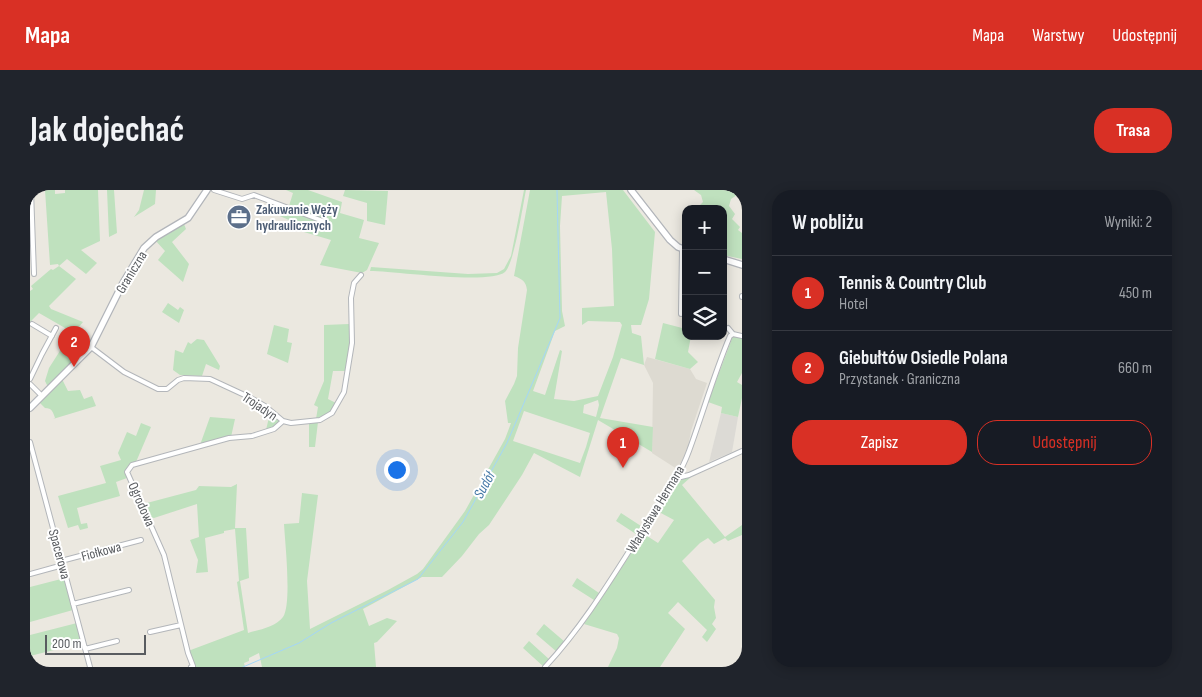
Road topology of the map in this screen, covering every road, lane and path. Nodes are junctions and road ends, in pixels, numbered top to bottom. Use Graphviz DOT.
graph roads {
  1 [pos="31,190"];
  2 [pos="207,190"];
  3 [pos="214,190"];
  4 [pos="631,190"];
  5 [pos="323,221"];
  6 [pos="682,248"];
  7 [pos="684,250"];
  8 [pos="727,260"];
  9 [pos="742,264"];
  10 [pos="34,274"];
  11 [pos="361,275"];
  12 [pos="681,314"];
  13 [pos="32,324"];
  14 [pos="56,328"];
  15 [pos="728,328"];
  16 [pos="733,334"];
  17 [pos="52,336"];
  18 [pos="742,336"];
  19 [pos="91,347"];
  20 [pos="31,372"];
  21 [pos="30,379"];
  22 [pos="30,384"];
  23 [pos="42,396"];
  24 [pos="30,408"];
  25 [pos="283,421"];
  26 [pos="30,442"];
  27 [pos="742,451"];
  28 [pos="676,475"];
  29 [pos="141,540"];
  30 [pos="62,563"];
  31 [pos="30,574"];
  32 [pos="129,590"];
  33 [pos="73,604"];
  34 [pos="181,624"];
  35 [pos="150,632"];
  36 [pos="117,641"];
  37 [pos="85,649"];
  38 [pos="90,667"];
  39 [pos="191,667"];
  40 [pos="545,667"];
  1 -- 10 [label="street"];
  2 -- 19 [label="street, Graniczna"];
  3 -- 5 [label="street"];
  4 -- 6 [label="street"];
  7 -- 12 [label="street"];
  8 -- 9 [label="street"];
  11 -- 25 [label="street, Trojadyn"];
  13 -- 17 [label="street"];
  14 -- 17 [label="street"];
  15 -- 16 [label="street"];
  16 -- 18 [label="street"];
  16 -- 28 [label="street, Władysława Hermana"];
  17 -- 20 [label="street"];
  19 -- 23 [label="street, Graniczna"];
  19 -- 25 [label="street, Trojadyn"];
  20 -- 21 [label="street"];
  22 -- 23 [label="street"];
  23 -- 24 [label="street, Graniczna"];
  25 -- 34 [label="street, Ogrodowa"];
  26 -- 30 [label="street, Spacerowa"];
  27 -- 28 [label="street"];
  28 -- 40 [label="street, Władysława Hermana"];
  29 -- 30 [label="street, Fiołkowa"];
  30 -- 31 [label="street, Fiołkowa"];
  30 -- 33 [label="street, Spacerowa"];
  32 -- 33 [label="street"];
  33 -- 37 [label="street, Spacerowa"];
  34 -- 35 [label="street"];
  34 -- 39 [label="street, Ogrodowa"];
  36 -- 37 [label="street"];
  37 -- 38 [label="street, Spacerowa"];
}
